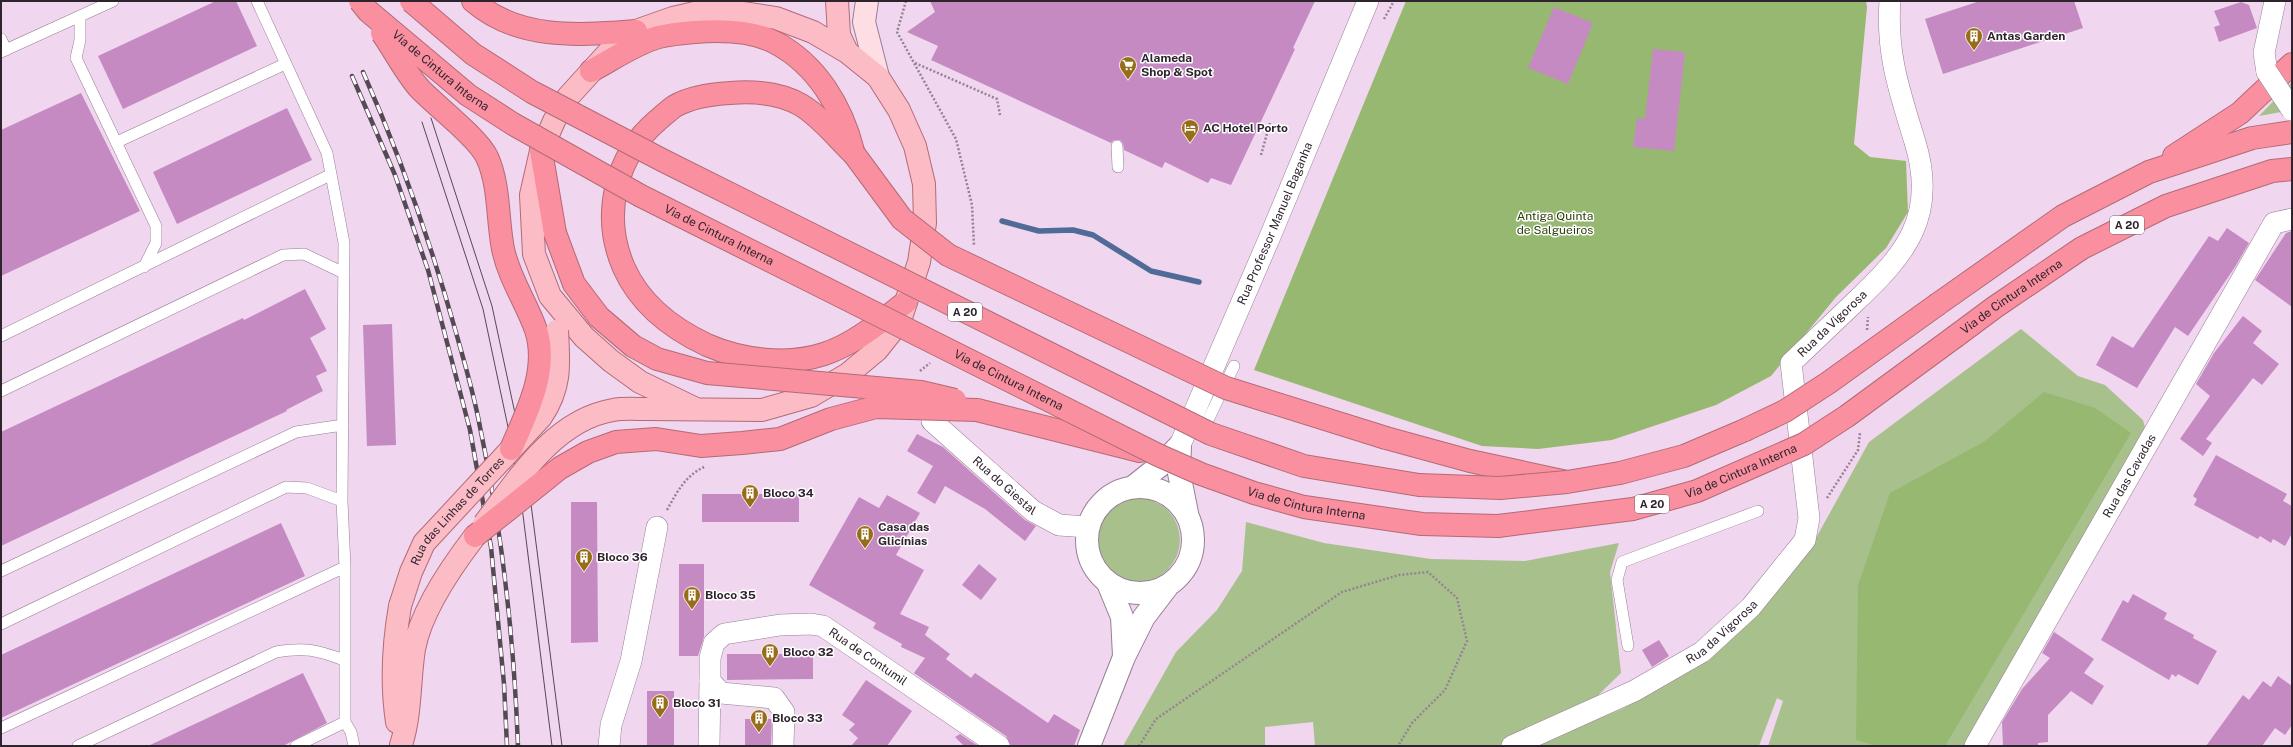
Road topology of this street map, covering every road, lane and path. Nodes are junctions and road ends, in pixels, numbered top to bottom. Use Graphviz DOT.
graph roads {
  1 [pos="113,1"];
  2 [pos="257,1"];
  3 [pos="411,1"];
  4 [pos="473,1"];
  5 [pos="773,1"];
  6 [pos="837,1"];
  7 [pos="867,1"];
  8 [pos="1368,1"];
  9 [pos="1394,1"];
  10 [pos="1890,1"];
  11 [pos="2275,1"];
  12 [pos="364,6"];
  13 [pos="737,12"];
  14 [pos="80,17"];
  15 [pos="1384,19"];
  16 [pos="636,32"];
  17 [pos="1,39"];
  18 [pos="3,51"];
  19 [pos="847,52"];
  20 [pos="915,63"];
  21 [pos="285,64"];
  22 [pos="2292,64"];
  23 [pos="591,71"];
  24 [pos="878,77"];
  25 [pos="2292,110"];
  26 [pos="1000,115"];
  27 [pos="1270,123"];
  28 [pos="2292,132"];
  29 [pos="117,142"];
  30 [pos="1118,146"];
  31 [pos="541,151"];
  32 [pos="854,154"];
  33 [pos="1261,155"];
  34 [pos="1118,167"];
  35 [pos="2286,171"];
  36 [pos="2150,172"];
  37 [pos="330,175"];
  38 [pos="2292,219"];
  39 [pos="144,267"];
  40 [pos="344,273"];
  41 [pos="550,296"];
  42 [pos="906,302"];
  43 [pos="1,336"];
  44 [pos="1234,366"];
  45 [pos="1,391"];
  46 [pos="696,409"];
  47 [pos="976,410"];
  48 [pos="932,421"];
  49 [pos="343,425"];
  50 [pos="1182,442"];
  51 [pos="511,449"];
  52 [pos="1158,455"];
  53 [pos="1567,482"];
  54 [pos="1133,487"];
  55 [pos="342,501"];
  56 [pos="1758,511"];
  57 [pos="1187,513"];
  58 [pos="657,527"];
  59 [pos="1088,527"];
  60 [pos="475,536"];
  61 [pos="345,567"];
  62 [pos="1,571"];
  63 [pos="1108,583"];
  64 [pos="1167,586"];
  65 [pos="1,624"];
  66 [pos="1628,646"];
  67 [pos="1124,657"];
  68 [pos="344,660"];
  69 [pos="710,680"];
  70 [pos="346,722"];
  71 [pos="1,728"];
  72 [pos="1978,744"];
  73 [pos="78,746"];
  74 [pos="296,746"];
  75 [pos="354,746"];
  76 [pos="401,746"];
  77 [pos="609,746"];
  78 [pos="709,746"];
  79 [pos="783,746"];
  80 [pos="999,746"];
  81 [pos="1089,746"];
  82 [pos="1139,746"];
  83 [pos="1398,746"];
  84 [pos="1512,746"];
  1 -- 14 [label="lane"];
  2 -- 21 [label="lane"];
  3 -- 53 [label="highway, A 20, bridge"];
  4 -- 16 [label="highway"];
  5 -- 13 [label="main road"];
  6 -- 19 [label="main road"];
  7 -- 24 [label="main road"];
  8 -- 50 [label="street, Rua Professor Manuel Baganha"];
  9 -- 15 [label="path"];
  10 -- 84 [label="street, Rua da Vigorosa"];
  11 -- 25 [label="street, bridge"];
  12 -- 51 [label="highway, bridge"];
  12 -- 52 [label="highway, Via de Cintura Interna / A 20, bridge"];
  13 -- 16 [label="main road"];
  13 -- 19 [label="main road, Rua das Linhas de Torres"];
  14 -- 18 [label="lane"];
  14 -- 29 [label="lane"];
  16 -- 23 [label="main road"];
  17 -- 18 [label="lane"];
  19 -- 24 [label="main road, Rua das Linhas de Torres"];
  20 -- 26 [label="path"];
  21 -- 29 [label="lane"];
  21 -- 37 [label="lane"];
  22 -- 36 [label="highway"];
  23 -- 31 [label="main road"];
  23 -- 32 [label="highway"];
  24 -- 42 [label="main road, Rua das Linhas de Torres"];
  27 -- 33 [label="path"];
  28 -- 36 [label="highway, A 20"];
  29 -- 39 [label="lane"];
  30 -- 34 [label="lane"];
  31 -- 41 [label="main road"];
  31 -- 47 [label="highway, bridge"];
  32 -- 42 [label="highway"];
  32 -- 53 [label="highway, bridge"];
  35 -- 52 [label="highway, Via de Cintura Interna / A 20, bridge"];
  36 -- 53 [label="highway, A 20, bridge"];
  37 -- 39 [label="lane"];
  37 -- 40 [label="lane"];
  38 -- 72 [label="street, Rua das Cavadas"];
  39 -- 43 [label="lane"];
  40 -- 45 [label="lane"];
  40 -- 49 [label="lane"];
  41 -- 46 [label="main road"];
  41 -- 51 [label="main road, Rua das Linhas de Torres, bridge"];
  42 -- 46 [label="main road, Rua das Linhas de Torres"];
  44 -- 50 [label="lane"];
  46 -- 60 [label="main road, Rua das Linhas de Torres, bridge"];
  47 -- 52 [label="highway, bridge"];
  47 -- 60 [label="highway, bridge"];
  48 -- 59 [label="street, Rua do Giestal"];
  49 -- 55 [label="lane"];
  49 -- 62 [label="lane"];
  50 -- 54 [label="street, Rua Professor Manuel Baganha"];
  50 -- 57 [label="street, Rua Professor Manuel Baganha"];
  51 -- 76 [label="main road, Rua das Linhas de Torres, bridge"];
  54 -- 57 [label="street"];
  54 -- 59 [label="street"];
  55 -- 61 [label="lane"];
  55 -- 65 [label="lane"];
  56 -- 66 [label="lane"];
  57 -- 64 [label="street"];
  58 -- 77 [label="street"];
  59 -- 63 [label="street"];
  60 -- 76 [label="main road, Rua das Linhas de Torres"];
  61 -- 68 [label="lane"];
  61 -- 71 [label="lane"];
  63 -- 64 [label="street"];
  63 -- 67 [label="street"];
  64 -- 67 [label="street"];
  67 -- 81 [label="street"];
  68 -- 70 [label="lane"];
  68 -- 73 [label="lane"];
  69 -- 78 [label="street, Rua de Contumil"];
  69 -- 79 [label="street"];
  69 -- 80 [label="street, Rua de Contumil"];
  70 -- 74 [label="lane"];
  70 -- 75 [label="lane"];
  82 -- 83 [label="path"];
}
